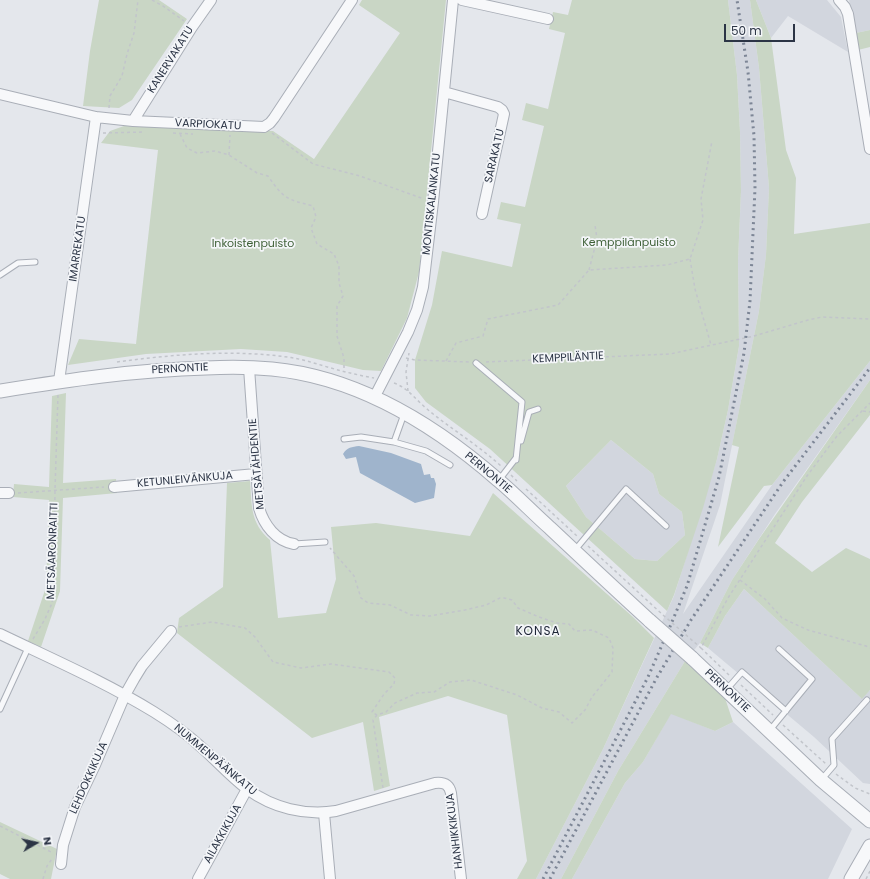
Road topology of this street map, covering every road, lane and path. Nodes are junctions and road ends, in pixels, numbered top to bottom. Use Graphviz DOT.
graph roads {
  1 [pos="138,0"];
  2 [pos="152,0"];
  3 [pos="211,0"];
  4 [pos="352,0"];
  5 [pos="453,0"];
  6 [pos="462,0"];
  7 [pos="839,0"];
  8 [pos="548,19"];
  9 [pos="192,27"];
  10 [pos="444,92"];
  11 [pos="0,94"];
  12 [pos="96,117"];
  13 [pos="109,118"];
  14 [pos="133,120"];
  15 [pos="264,127"];
  16 [pos="180,134"];
  17 [pos="230,134"];
  18 [pos="712,141"];
  19 [pos="870,149"];
  20 [pos="229,155"];
  21 [pos="433,202"];
  22 [pos="482,214"];
  23 [pos="595,225"];
  24 [pos="690,259"];
  25 [pos="35,262"];
  26 [pos="589,270"];
  27 [pos="0,275"];
  28 [pos="870,319"];
  29 [pos="711,345"];
  30 [pos="396,356"];
  31 [pos="446,361"];
  32 [pos="112,363"];
  33 [pos="476,363"];
  34 [pos="249,368"];
  35 [pos="344,372"];
  36 [pos="383,379"];
  37 [pos="59,381"];
  38 [pos="0,391"];
  39 [pos="374,398"];
  40 [pos="870,403"];
  41 [pos="538,409"];
  42 [pos="862,411"];
  43 [pos="870,412"];
  44 [pos="404,413"];
  45 [pos="344,439"];
  46 [pos="394,442"];
  47 [pos="516,460"];
  48 [pos="450,465"];
  49 [pos="256,474"];
  50 [pos="502,476"];
  51 [pos="518,482"];
  52 [pos="114,486"];
  53 [pos="524,487"];
  54 [pos="55,490"];
  55 [pos="4,493"];
  56 [pos="666,526"];
  57 [pos="325,542"];
  58 [pos="294,544"];
  59 [pos="578,546"];
  60 [pos="740,580"];
  61 [pos="171,631"];
  62 [pos="0,634"];
  63 [pos="28,648"];
  64 [pos="870,648"];
  65 [pos="779,649"];
  66 [pos="696,653"];
  67 [pos="726,690"];
  68 [pos="125,695"];
  69 [pos="867,700"];
  70 [pos="0,709"];
  71 [pos="786,711"];
  72 [pos="377,715"];
  73 [pos="769,731"];
  74 [pos="821,780"];
  75 [pos="446,784"];
  76 [pos="247,789"];
  77 [pos="384,797"];
  78 [pos="324,812"];
  79 [pos="870,821"];
  80 [pos="0,826"];
  81 [pos="870,846"];
  82 [pos="61,864"];
  83 [pos="870,871"];
  84 [pos="43,879"];
  85 [pos="198,879"];
  86 [pos="330,879"];
  87 [pos="461,879"];
  88 [pos="851,879"];
  89 [pos="866,879"];
  1 -- 13 [label="path"];
  2 -- 9 [label="path"];
  3 -- 9 [label="street, KANERVAKATU"];
  4 -- 15 [label="street"];
  5 -- 10 [label="street, MONTISKALANKATU"];
  6 -- 8 [label="street"];
  7 -- 19 [label="street"];
  9 -- 14 [label="street, KANERVAKATU"];
  10 -- 21 [label="street, MONTISKALANKATU"];
  10 -- 22 [label="street, SARAKATU"];
  11 -- 12 [label="street, VARPIOKATU"];
  12 -- 13 [label="street, VARPIOKATU"];
  12 -- 37 [label="street, IMARREKATU"];
  13 -- 14 [label="street, VARPIOKATU"];
  14 -- 15 [label="street, VARPIOKATU"];
  15 -- 21 [label="path"];
  16 -- 20 [label="path"];
  17 -- 20 [label="path"];
  18 -- 24 [label="path"];
  20 -- 35 [label="path"];
  21 -- 30 [label="street, MONTISKALANKATU"];
  23 -- 26 [label="path"];
  24 -- 26 [label="path"];
  24 -- 29 [label="path"];
  25 -- 27 [label="lane"];
  26 -- 31 [label="path"];
  28 -- 29 [label="path, KEMPPILÄNTIE"];
  29 -- 33 [label="path, KEMPPILÄNTIE"];
  30 -- 31 [label="path, KEMPPILÄNTIE"];
  30 -- 36 [label="street, MONTISKALANKATU"];
  31 -- 33 [label="path, KEMPPILÄNTIE"];
  32 -- 35 [label="path"];
  33 -- 47 [label="lane"];
  34 -- 37 [label="street, PERNONTIE"];
  34 -- 39 [label="street, PERNONTIE"];
  34 -- 49 [label="street, METSÄTÄHDENTIE"];
  35 -- 36 [label="path"];
  36 -- 39 [label="street, MONTISKALANKATU"];
  36 -- 50 [label="path"];
  37 -- 38 [label="street, PERNONTIE"];
  37 -- 54 [label="path, METSÄARONRAITTI"];
  39 -- 44 [label="street, PERNONTIE"];
  40 -- 42 [label="path"];
  41 -- 47 [label="lane"];
  42 -- 43 [label="path"];
  42 -- 60 [label="path"];
  44 -- 46 [label="lane"];
  44 -- 50 [label="street, PERNONTIE"];
  45 -- 46 [label="lane"];
  46 -- 48 [label="lane"];
  47 -- 50 [label="lane"];
  49 -- 52 [label="street, KETUNLEIVÄNKUJA"];
  49 -- 58 [label="street, METSÄTÄHDENTIE"];
  50 -- 51 [label="path"];
  50 -- 59 [label="street, PERNONTIE"];
  52 -- 54 [label="path"];
  53 -- 59 [label="path"];
  54 -- 55 [label="path"];
  54 -- 63 [label="path, METSÄARONRAITTI"];
  56 -- 59 [label="lane"];
  57 -- 58 [label="lane"];
  57 -- 72 [label="path"];
  59 -- 66 [label="path, bridge"];
  59 -- 66 [label="street, PERNONTIE, bridge"];
  60 -- 64 [label="path"];
  60 -- 66 [label="path"];
  61 -- 68 [label="street, LEHDOKKIKUJA"];
  61 -- 72 [label="path"];
  62 -- 63 [label="street, NUMMENPÄÄNKATU"];
  63 -- 68 [label="street, NUMMENPÄÄNKATU"];
  63 -- 70 [label="lane"];
  65 -- 71 [label="lane"];
  66 -- 67 [label="street, PERNONTIE"];
  67 -- 71 [label="lane"];
  67 -- 73 [label="street, PERNONTIE"];
  68 -- 76 [label="street, NUMMENPÄÄNKATU"];
  68 -- 82 [label="street, LEHDOKKIKUJA"];
  69 -- 74 [label="lane"];
  71 -- 73 [label="lane"];
  72 -- 77 [label="path"];
  73 -- 74 [label="street, PERNONTIE"];
  74 -- 79 [label="street, PERNONTIE"];
  75 -- 77 [label="street, NUMMENPÄÄNKATU"];
  75 -- 87 [label="street, HANHIKKIKUJA"];
  76 -- 78 [label="street, NUMMENPÄÄNKATU"];
  76 -- 85 [label="street, AILAKKIKUJA"];
  77 -- 78 [label="street, NUMMENPÄÄNKATU"];
  78 -- 86 [label="street"];
  80 -- 84 [label="path"];
  81 -- 88 [label="street"];
  83 -- 89 [label="path"];
}
